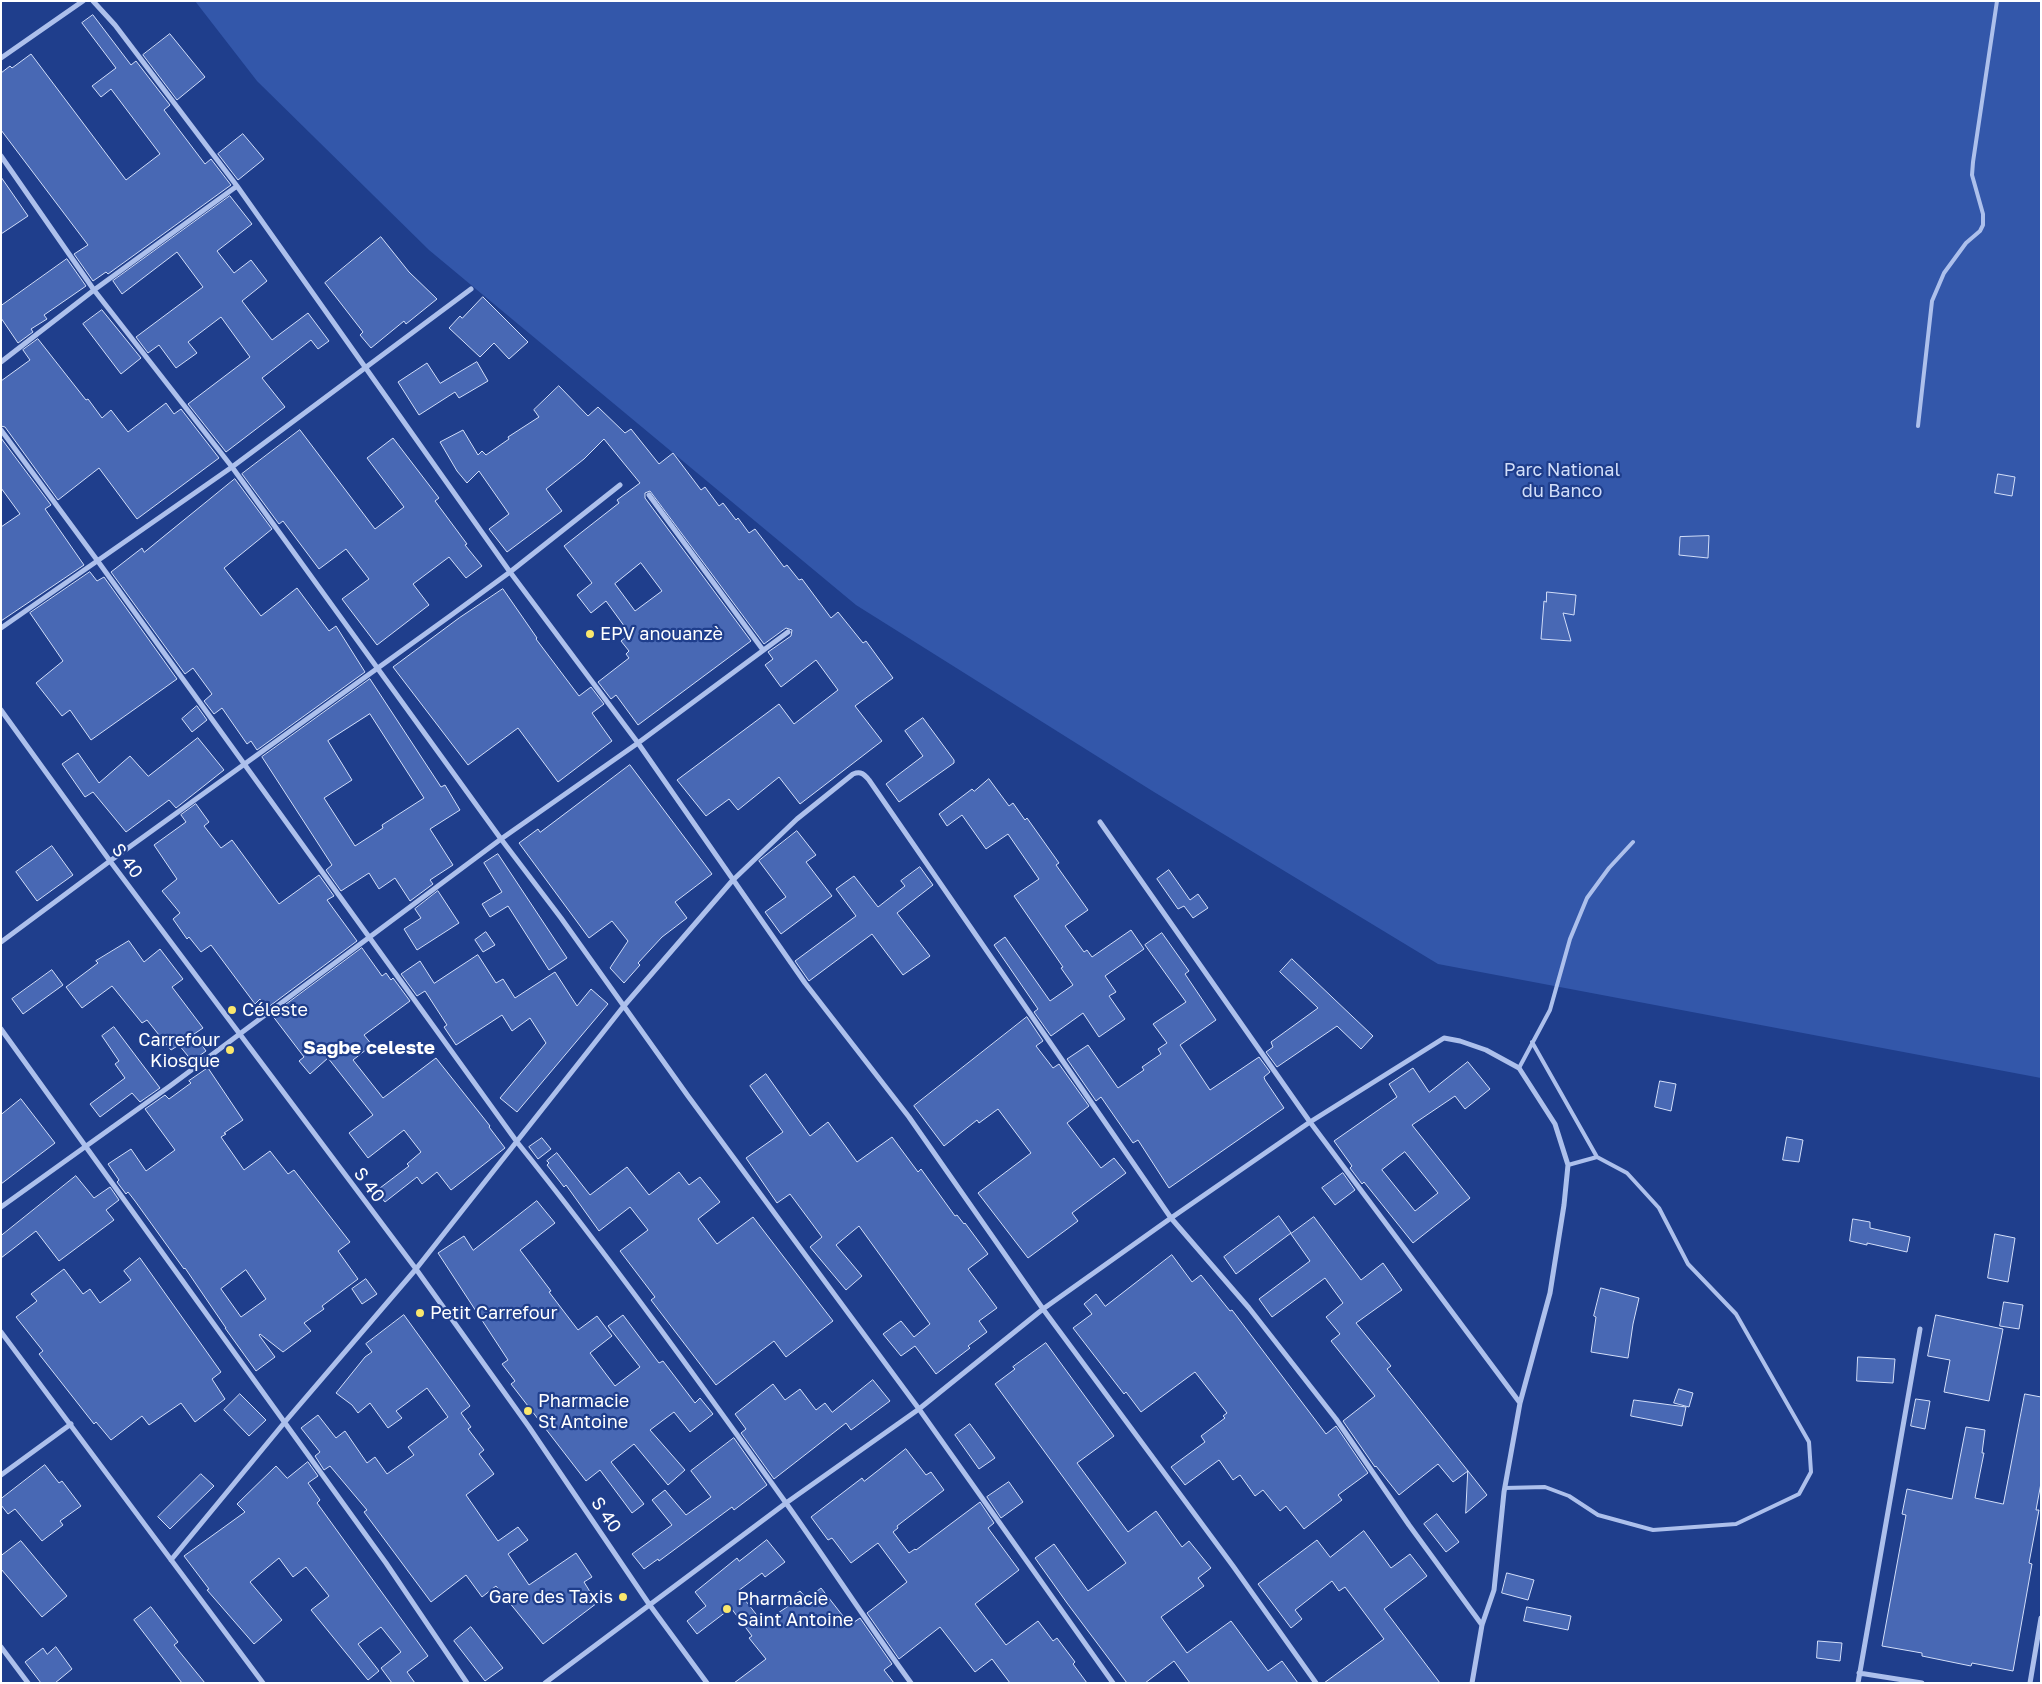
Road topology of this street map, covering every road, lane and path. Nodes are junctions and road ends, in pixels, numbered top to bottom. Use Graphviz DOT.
graph roads {
  1 [pos="83,1"];
  2 [pos="93,1"];
  3 [pos="1996,1"];
  4 [pos="1,58"];
  5 [pos="1,156"];
  6 [pos="237,186"];
  7 [pos="471,289"];
  8 [pos="94,290"];
  9 [pos="1,362"];
  10 [pos="367,367"];
  11 [pos="1918,426"];
  12 [pos="1,430"];
  13 [pos="232,467"];
  14 [pos="620,485"];
  15 [pos="649,495"];
  16 [pos="97,560"];
  17 [pos="510,572"];
  18 [pos="1,628"];
  19 [pos="788,632"];
  20 [pos="763,650"];
  21 [pos="377,670"];
  22 [pos="1,710"];
  23 [pos="638,743"];
  24 [pos="244,764"];
  25 [pos="1100,822"];
  26 [pos="501,839"];
  27 [pos="1633,842"];
  28 [pos="110,861"];
  29 [pos="732,881"];
  30 [pos="370,937"];
  31 [pos="1,942"];
  32 [pos="623,1008"];
  33 [pos="1,1029"];
  34 [pos="240,1033"];
  35 [pos="1532,1042"];
  36 [pos="1519,1068"];
  37 [pos="1310,1122"];
  38 [pos="517,1142"];
  39 [pos="86,1146"];
  40 [pos="1597,1157"];
  41 [pos="1568,1165"];
  42 [pos="1,1207"];
  43 [pos="1171,1218"];
  44 [pos="416,1269"];
  45 [pos="1043,1310"];
  46 [pos="1920,1329"];
  47 [pos="1,1332"];
  48 [pos="1520,1403"];
  49 [pos="919,1409"];
  50 [pos="284,1423"];
  51 [pos="71,1424"];
  52 [pos="1,1475"];
  53 [pos="1505,1488"];
  54 [pos="786,1503"];
  55 [pos="171,1560"];
  56 [pos="649,1604"];
  57 [pos="2041,1618"];
  58 [pos="1482,1625"];
  59 [pos="1,1647"];
  60 [pos="1859,1673"];
  61 [pos="28,1683"];
  62 [pos="263,1683"];
  63 [pos="467,1683"];
  64 [pos="545,1683"];
  65 [pos="707,1683"];
  66 [pos="911,1683"];
  67 [pos="1113,1683"];
  68 [pos="1316,1683"];
  69 [pos="1472,1683"];
  70 [pos="1858,1683"];
  71 [pos="1922,1683"];
  72 [pos="2030,1683"];
  1 -- 4 [label="street"];
  2 -- 6 [label="street"];
  3 -- 11 [label="lane"];
  5 -- 8 [label="street"];
  6 -- 8 [label="street"];
  6 -- 10 [label="street"];
  7 -- 10 [label="street"];
  8 -- 9 [label="street"];
  8 -- 13 [label="street"];
  10 -- 13 [label="street"];
  10 -- 17 [label="street"];
  12 -- 16 [label="street"];
  13 -- 16 [label="street"];
  13 -- 21 [label="street"];
  14 -- 17 [label="street"];
  15 -- 20 [label="street"];
  16 -- 18 [label="street"];
  16 -- 24 [label="street"];
  17 -- 21 [label="street"];
  17 -- 23 [label="street"];
  19 -- 20 [label="street"];
  20 -- 23 [label="street"];
  21 -- 24 [label="street"];
  21 -- 26 [label="street"];
  22 -- 28 [label="street, S 40"];
  23 -- 26 [label="street"];
  23 -- 29 [label="street"];
  24 -- 28 [label="street"];
  24 -- 30 [label="street"];
  25 -- 37 [label="street"];
  26 -- 30 [label="street"];
  26 -- 32 [label="street"];
  27 -- 35 [label="lane"];
  28 -- 31 [label="street"];
  28 -- 34 [label="street, S 40"];
  29 -- 32 [label="street"];
  29 -- 43 [label="street"];
  29 -- 45 [label="street"];
  30 -- 34 [label="street"];
  30 -- 38 [label="street"];
  32 -- 38 [label="street"];
  32 -- 49 [label="street"];
  33 -- 39 [label="street"];
  34 -- 39 [label="street"];
  34 -- 44 [label="street, S 40"];
  35 -- 36 [label="lane"];
  35 -- 40 [label="lane"];
  36 -- 37 [label="street"];
  36 -- 41 [label="street"];
  37 -- 43 [label="street"];
  37 -- 48 [label="street"];
  38 -- 44 [label="street"];
  38 -- 54 [label="street"];
  39 -- 42 [label="street"];
  39 -- 50 [label="street"];
  40 -- 41 [label="lane"];
  40 -- 53 [label="lane"];
  41 -- 48 [label="street"];
  43 -- 45 [label="street"];
  43 -- 58 [label="street"];
  44 -- 50 [label="street"];
  44 -- 56 [label="street, S 40"];
  45 -- 49 [label="street"];
  45 -- 68 [label="street"];
  46 -- 60 [label="street"];
  47 -- 51 [label="street"];
  48 -- 53 [label="street"];
  49 -- 54 [label="street"];
  49 -- 67 [label="street"];
  50 -- 55 [label="street"];
  50 -- 63 [label="street"];
  51 -- 52 [label="street"];
  51 -- 55 [label="street"];
  53 -- 58 [label="street"];
  54 -- 56 [label="street"];
  54 -- 66 [label="street"];
  55 -- 62 [label="street"];
  56 -- 64 [label="street"];
  56 -- 65 [label="street, S 40"];
  57 -- 72 [label="street"];
  58 -- 69 [label="street"];
  59 -- 61 [label="street"];
  60 -- 70 [label="street"];
  60 -- 71 [label="street"];
}
